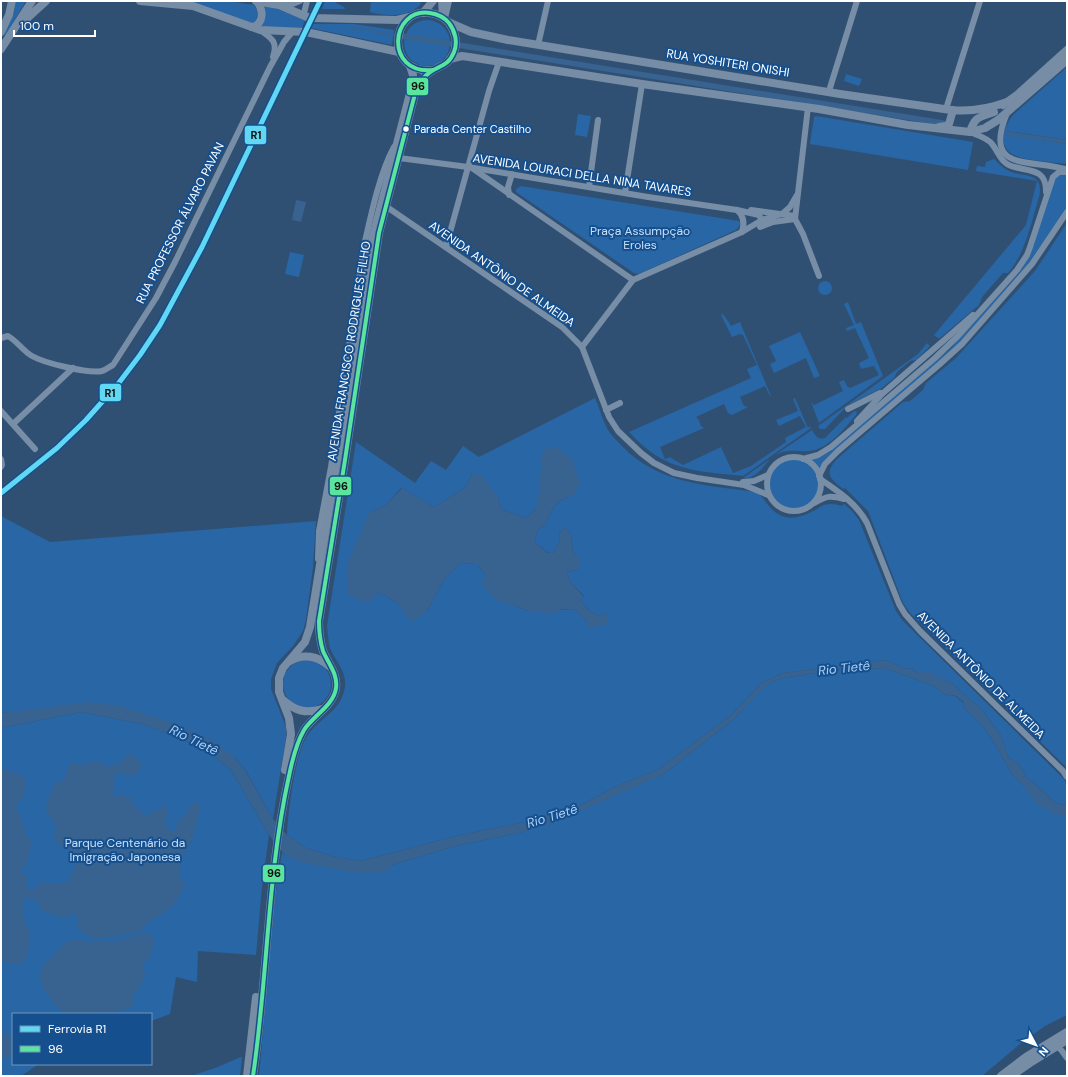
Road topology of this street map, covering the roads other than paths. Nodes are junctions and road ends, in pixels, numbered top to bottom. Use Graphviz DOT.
graph roads {
  1 [pos="12,1"];
  2 [pos="32,1"];
  3 [pos="46,1"];
  4 [pos="140,1"];
  5 [pos="257,1"];
  6 [pos="300,1"];
  7 [pos="307,1"];
  8 [pos="433,1"];
  9 [pos="442,1"];
  10 [pos="449,1"];
  11 [pos="548,1"];
  12 [pos="857,1"];
  13 [pos="980,1"];
  14 [pos="279,5"];
  15 [pos="420,14"];
  16 [pos="307,17"];
  17 [pos="445,19"];
  18 [pos="252,27"];
  19 [pos="260,30"];
  20 [pos="293,31"];
  21 [pos="1,32"];
  22 [pos="8,40"];
  23 [pos="538,45"];
  24 [pos="1,49"];
  25 [pos="1067,50"];
  26 [pos="399,52"];
  27 [pos="450,59"];
  28 [pos="1067,60"];
  29 [pos="498,62"];
  30 [pos="410,66"];
  31 [pos="270,67"];
  32 [pos="433,70"];
  33 [pos="642,84"];
  34 [pos="829,91"];
  35 [pos="1007,102"];
  36 [pos="808,108"];
  37 [pos="950,110"];
  38 [pos="1007,113"];
  39 [pos="598,120"];
  40 [pos="933,128"];
  41 [pos="970,132"];
  42 [pos="398,140"];
  43 [pos="399,158"];
  44 [pos="470,168"];
  45 [pos="1067,170"];
  46 [pos="512,174"];
  47 [pos="589,187"];
  48 [pos="625,193"];
  49 [pos="509,195"];
  50 [pos="797,195"];
  51 [pos="1044,202"];
  52 [pos="384,205"];
  53 [pos="737,210"];
  54 [pos="1067,212"];
  55 [pos="782,214"];
  56 [pos="795,217"];
  57 [pos="762,223"];
  58 [pos="742,232"];
  59 [pos="446,247"];
  60 [pos="819,276"];
  61 [pos="633,280"];
  62 [pos="988,303"];
  63 [pos="3,337"];
  64 [pos="582,348"];
  65 [pos="73,368"];
  66 [pos="892,385"];
  67 [pos="620,403"];
  68 [pos="606,410"];
  69 [pos="1,411"];
  70 [pos="860,417"];
  71 [pos="13,424"];
  72 [pos="848,433"];
  73 [pos="35,449"];
  74 [pos="1,459"];
  75 [pos="802,459"];
  76 [pos="1,467"];
  77 [pos="768,475"];
  78 [pos="820,478"];
  79 [pos="736,483"];
  80 [pos="768,495"];
  81 [pos="846,500"];
  82 [pos="812,504"];
  83 [pos="313,614"];
  84 [pos="288,663"];
  85 [pos="331,667"];
  86 [pos="282,700"];
  87 [pos="323,709"];
  88 [pos="1067,777"];
  89 [pos="280,812"];
  90 [pos="272,858"];
  91 [pos="1065,1037"];
  92 [pos="1057,1046"];
  93 [pos="1067,1058"];
  94 [pos="248,1076"];
  95 [pos="254,1076"];
  96 [pos="1001,1076"];
  97 [pos="1011,1076"];
  1 -- 21 [label="main road"];
  2 -- 22 [label="main road"];
  3 -- 22 [label="main road"];
  4 -- 18 [label="main road"];
  5 -- 14 [label="main road"];
  5 -- 18 [label="main road"];
  6 -- 14 [label="street"];
  7 -- 16 [label="street"];
  8 -- 15 [label="main road"];
  9 -- 17 [label="main road"];
  10 -- 17 [label="street"];
  11 -- 23 [label="street"];
  12 -- 34 [label="street"];
  13 -- 37 [label="street"];
  14 -- 16 [label="main road"];
  15 -- 16 [label="main road"];
  15 -- 17 [label="main road"];
  15 -- 26 [label="main road"];
  17 -- 23 [label="main road, RUA YOSHITERI ONISHI"];
  17 -- 27 [label="main road"];
  18 -- 19 [label="main road"];
  19 -- 20 [label="main road"];
  19 -- 31 [label="street, RUA PROFESSOR ÁLVARO PAVAN"];
  20 -- 26 [label="main road"];
  20 -- 31 [label="street, RUA PROFESSOR ÁLVARO PAVAN"];
  22 -- 24 [label="main road"];
  23 -- 34 [label="main road, RUA YOSHITERI ONISHI"];
  25 -- 35 [label="main road"];
  26 -- 30 [label="main road"];
  27 -- 29 [label="main road"];
  27 -- 32 [label="main road, AVENIDA FRANCISCO RODRIGUES FILHO"];
  28 -- 38 [label="main road"];
  29 -- 33 [label="main road"];
  29 -- 44 [label="street"];
  30 -- 32 [label="main road"];
  30 -- 42 [label="main road, AVENIDA FRANCISCO RODRIGUES FILHO"];
  31 -- 65 [label="street, RUA PROFESSOR ÁLVARO PAVAN"];
  32 -- 43 [label="main road, AVENIDA FRANCISCO RODRIGUES FILHO"];
  33 -- 36 [label="main road"];
  33 -- 48 [label="street"];
  34 -- 37 [label="main road, RUA YOSHITERI ONISHI"];
  35 -- 37 [label="main road, RUA YOSHITERI ONISHI"];
  35 -- 41 [label="main road"];
  36 -- 40 [label="main road"];
  36 -- 50 [label="street"];
  37 -- 40 [label="main road"];
  38 -- 41 [label="main road"];
  38 -- 45 [label="street"];
  39 -- 47 [label="street"];
  40 -- 41 [label="main road"];
  41 -- 51 [label="street"];
  42 -- 52 [label="main road, AVENIDA FRANCISCO RODRIGUES FILHO"];
  42 -- 83 [label="street"];
  43 -- 44 [label="street, AVENIDA LOURACI DELLA NINA TAVARES"];
  43 -- 52 [label="main road, AVENIDA FRANCISCO RODRIGUES FILHO"];
  44 -- 46 [label="street, AVENIDA LOURACI DELLA NINA TAVARES"];
  44 -- 49 [label="street"];
  44 -- 59 [label="street"];
  45 -- 51 [label="street"];
  46 -- 47 [label="street, AVENIDA LOURACI DELLA NINA TAVARES"];
  46 -- 49 [label="street"];
  47 -- 48 [label="street, AVENIDA LOURACI DELLA NINA TAVARES"];
  48 -- 53 [label="street, AVENIDA LOURACI DELLA NINA TAVARES"];
  49 -- 61 [label="street"];
  50 -- 55 [label="street"];
  50 -- 56 [label="street"];
  51 -- 62 [label="street"];
  52 -- 59 [label="street, AVENIDA ANTÔNIO DE ALMEIDA"];
  52 -- 83 [label="main road, AVENIDA FRANCISCO RODRIGUES FILHO"];
  52 -- 85 [label="main road, AVENIDA FRANCISCO RODRIGUES FILHO"];
  53 -- 55 [label="street"];
  53 -- 57 [label="street"];
  53 -- 58 [label="street"];
  54 -- 78 [label="street"];
  55 -- 56 [label="street"];
  55 -- 57 [label="street"];
  56 -- 57 [label="street"];
  56 -- 60 [label="street"];
  57 -- 58 [label="street"];
  58 -- 61 [label="street"];
  59 -- 64 [label="street, AVENIDA ANTÔNIO DE ALMEIDA"];
  61 -- 64 [label="street"];
  62 -- 66 [label="street"];
  62 -- 72 [label="street"];
  63 -- 65 [label="street, RUA PROFESSOR ÁLVARO PAVAN"];
  64 -- 68 [label="street, AVENIDA ANTÔNIO DE ALMEIDA"];
  65 -- 71 [label="street"];
  66 -- 70 [label="street"];
  66 -- 70 [label="street"];
  67 -- 68 [label="street"];
  68 -- 79 [label="street, AVENIDA ANTÔNIO DE ALMEIDA"];
  69 -- 71 [label="street"];
  70 -- 72 [label="street"];
  71 -- 73 [label="street"];
  72 -- 75 [label="street"];
  74 -- 76 [label="street"];
  75 -- 77 [label="street, AVENIDA ANTÔNIO DE ALMEIDA"];
  75 -- 78 [label="street, AVENIDA ANTÔNIO DE ALMEIDA"];
  77 -- 79 [label="street, AVENIDA ANTÔNIO DE ALMEIDA"];
  77 -- 80 [label="street"];
  78 -- 81 [label="street, AVENIDA ANTÔNIO DE ALMEIDA"];
  78 -- 82 [label="street"];
  79 -- 80 [label="street, AVENIDA ANTÔNIO DE ALMEIDA"];
  80 -- 82 [label="street, AVENIDA ANTÔNIO DE ALMEIDA"];
  81 -- 82 [label="street, AVENIDA ANTÔNIO DE ALMEIDA"];
  81 -- 88 [label="street, AVENIDA ANTÔNIO DE ALMEIDA"];
  83 -- 84 [label="main road, AVENIDA FRANCISCO RODRIGUES FILHO"];
  84 -- 85 [label="main road"];
  84 -- 86 [label="main road, AVENIDA FRANCISCO RODRIGUES FILHO"];
  85 -- 87 [label="main road, AVENIDA FRANCISCO RODRIGUES FILHO"];
  86 -- 87 [label="main road"];
  86 -- 89 [label="main road, AVENIDA FRANCISCO RODRIGUES FILHO"];
  87 -- 89 [label="main road, AVENIDA FRANCISCO RODRIGUES FILHO"];
  89 -- 90 [label="main road, AVENIDA FRANCISCO RODRIGUES FILHO"];
  90 -- 94 [label="main road, AVENIDA FRANCISCO RODRIGUES FILHO"];
  90 -- 95 [label="main road, AVENIDA FRANCISCO RODRIGUES FILHO"];
  91 -- 92 [label="main road"];
  92 -- 93 [label="street"];
  92 -- 96 [label="main road"];
  92 -- 97 [label="main road"];
}
